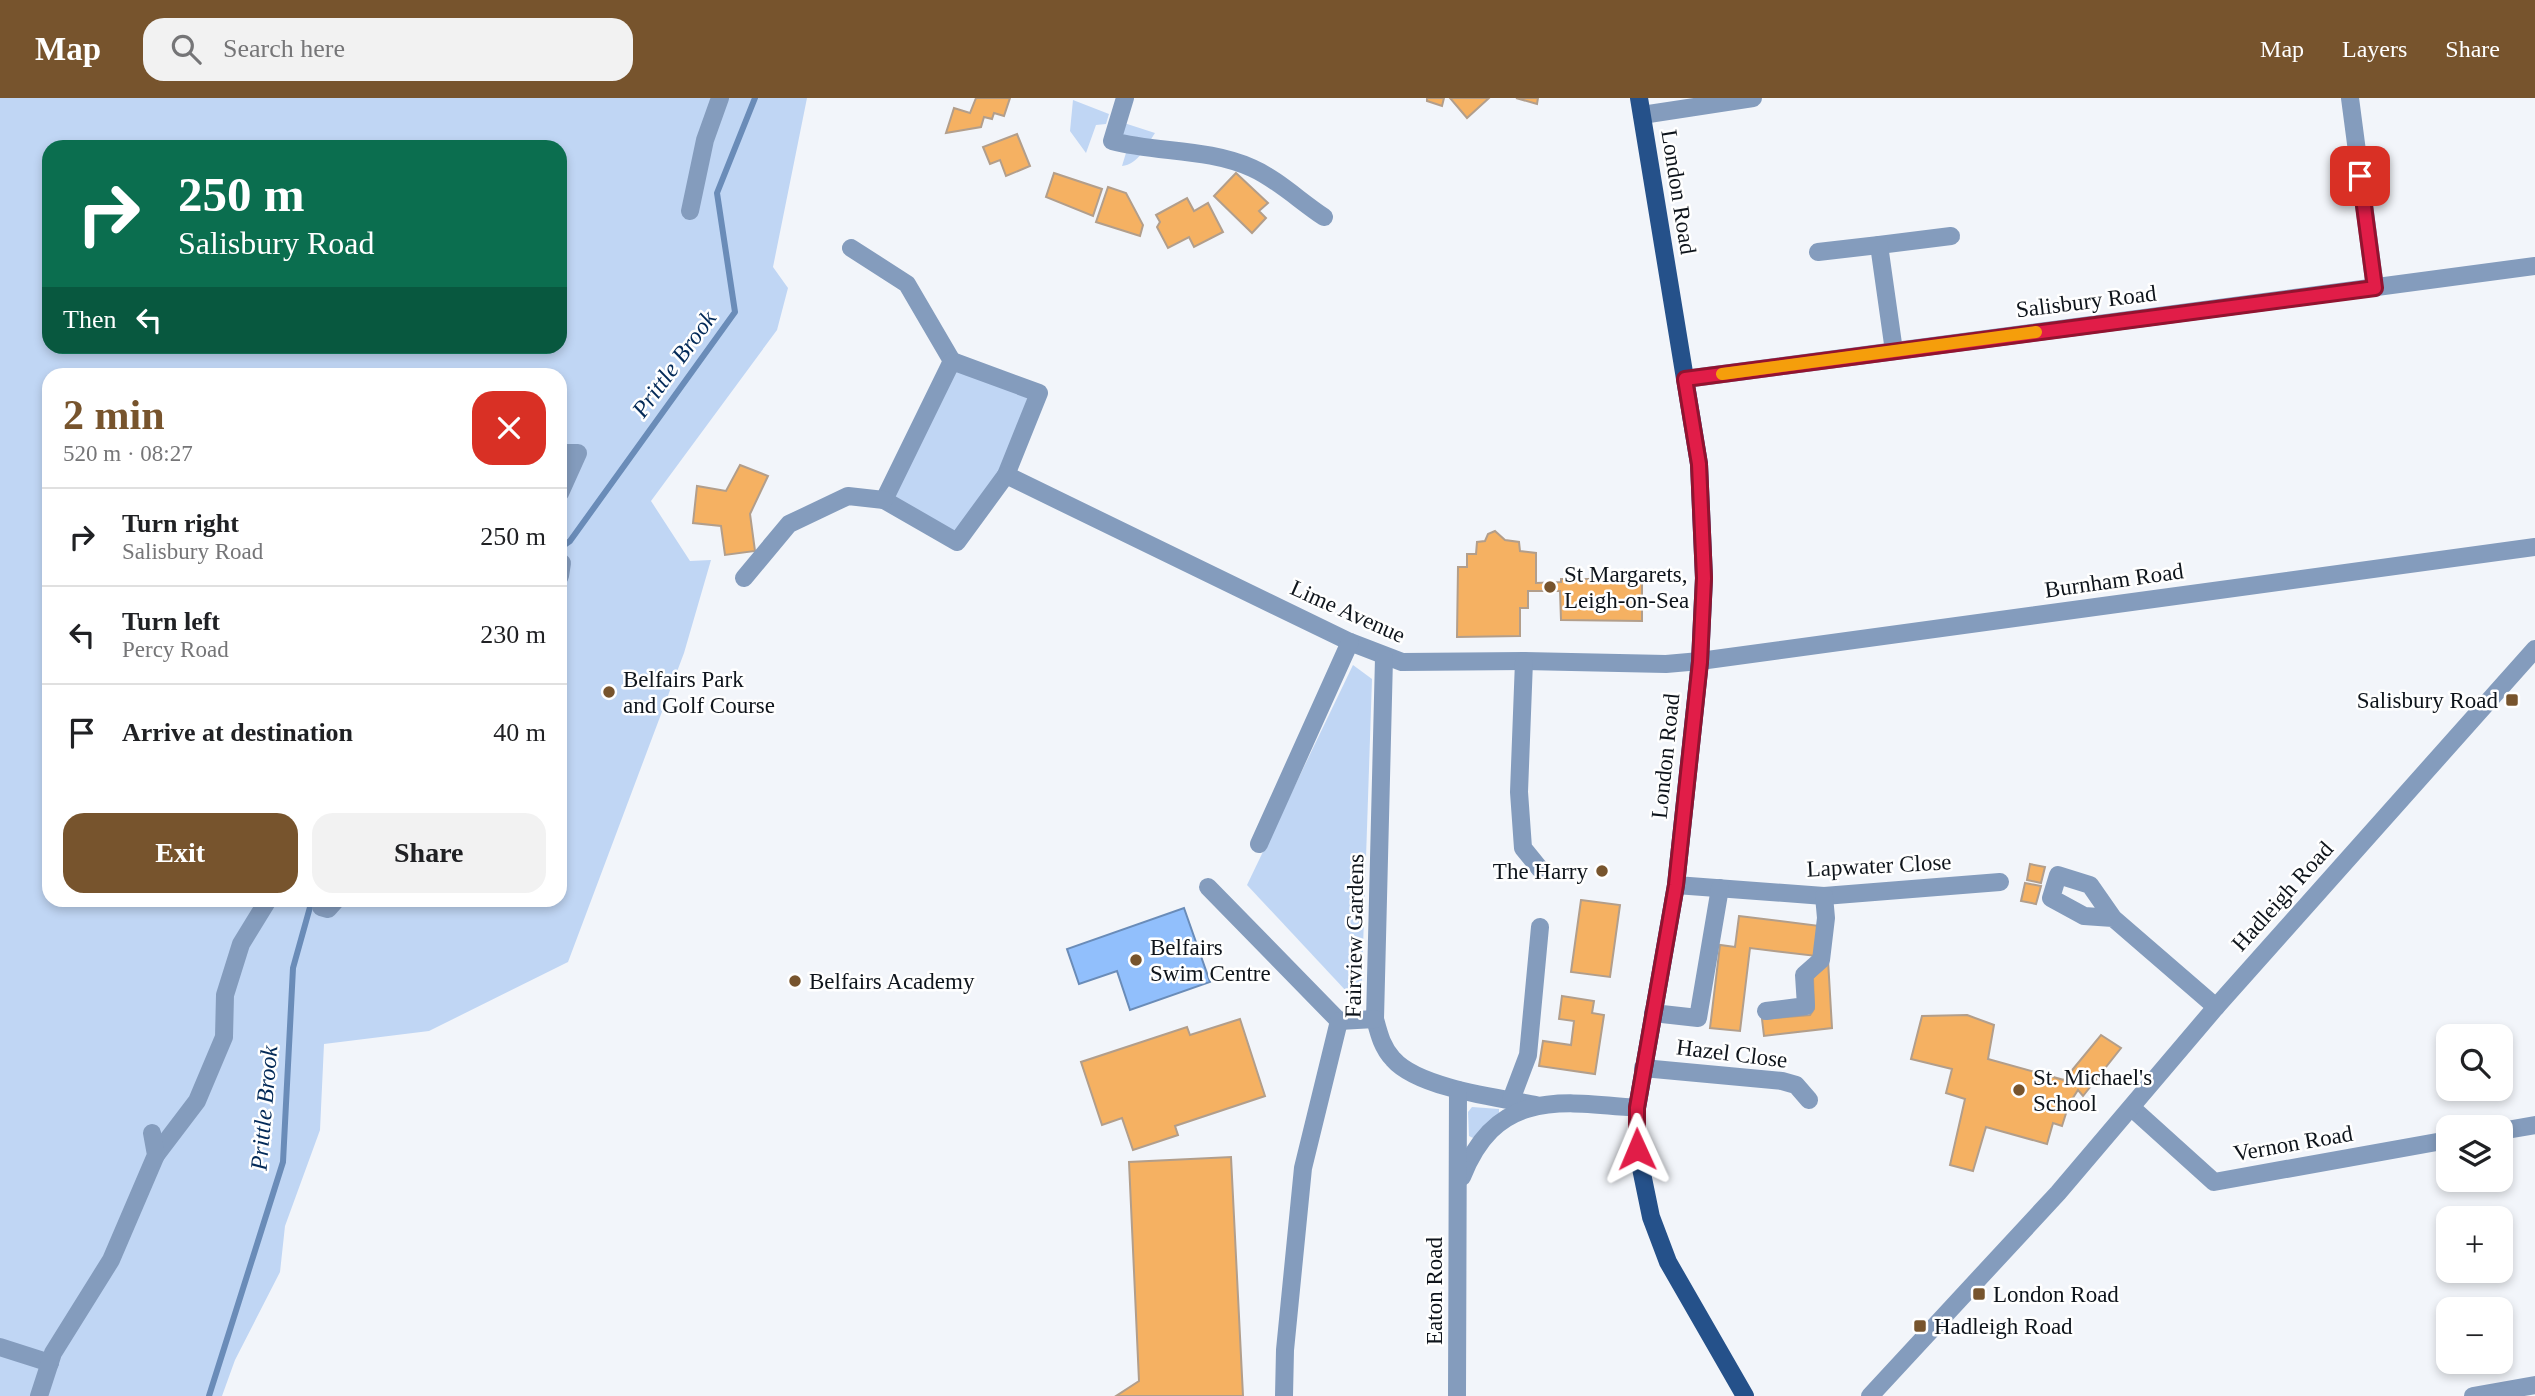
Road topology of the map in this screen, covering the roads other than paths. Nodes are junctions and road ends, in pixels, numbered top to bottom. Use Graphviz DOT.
graph roads {
  1 [pos="720,98"];
  2 [pos="1125,98"];
  3 [pos="1753,98"];
  4 [pos="2350,98"];
  5 [pos="1640,106"];
  6 [pos="690,211"];
  7 [pos="1324,217"];
  8 [pos="1951,236"];
  9 [pos="1879,245"];
  10 [pos="851,248"];
  11 [pos="1818,252"];
  12 [pos="2535,266"];
  13 [pos="2375,288"];
  14 [pos="1894,351"];
  15 [pos="952,361"];
  16 [pos="1685,379"];
  17 [pos="567,453"];
  18 [pos="1006,475"];
  19 [pos="567,477"];
  20 [pos="884,500"];
  21 [pos="2535,547"];
  22 [pos="744,578"];
  23 [pos="1350,642"];
  24 [pos="2535,649"];
  25 [pos="1384,658"];
  26 [pos="1524,661"];
  27 [pos="1700,662"];
  28 [pos="1259,844"];
  29 [pos="1539,869"];
  30 [pos="2000,882"];
  31 [pos="1676,885"];
  32 [pos="1208,887"];
  33 [pos="1720,888"];
  34 [pos="1824,896"];
  35 [pos="264,907"];
  36 [pos="2113,918"];
  37 [pos="1539,927"];
  38 [pos="2216,1007"];
  39 [pos="1766,1011"];
  40 [pos="1653,1013"];
  41 [pos="1376,1019"];
  42 [pos="1339,1021"];
  43 [pos="1643,1068"];
  44 [pos="1458,1090"];
  45 [pos="1511,1100"];
  46 [pos="1809,1100"];
  47 [pos="1536,1105"];
  48 [pos="1637,1108"];
  49 [pos="2132,1108"];
  50 [pos="2535,1125"];
  51 [pos="2513,1129"];
  52 [pos="152,1133"];
  53 [pos="2436,1142"];
  54 [pos="156,1154"];
  55 [pos="1459,1187"];
  56 [pos="0,1348"];
  57 [pos="50,1363"];
  58 [pos="2535,1385"];
  59 [pos="40,1396"];
  60 [pos="1284,1396"];
  61 [pos="1457,1396"];
  62 [pos="1745,1396"];
  63 [pos="1870,1396"];
  64 [pos="2473,1396"];
  1 -- 6 [label="street"];
  2 -- 7 [label="street"];
  3 -- 5 [label="street"];
  4 -- 13 [label="street"];
  5 -- 16 [label="main road, London Road"];
  8 -- 9 [label="street"];
  9 -- 11 [label="street"];
  9 -- 14 [label="street"];
  10 -- 15 [label="street"];
  12 -- 13 [label="street, Salisbury Road"];
  13 -- 14 [label="street, Salisbury Road"];
  14 -- 16 [label="street, Salisbury Road"];
  15 -- 18 [label="street"];
  15 -- 20 [label="street"];
  16 -- 27 [label="main road, London Road"];
  17 -- 19 [label="street"];
  18 -- 20 [label="street"];
  18 -- 23 [label="street, Lime Avenue"];
  20 -- 22 [label="street"];
  21 -- 27 [label="street, Burnham Road"];
  23 -- 25 [label="street, Lime Avenue"];
  23 -- 28 [label="street"];
  24 -- 38 [label="street, Hadleigh Road"];
  25 -- 26 [label="street, Lime Avenue"];
  25 -- 41 [label="street, Fairview Gardens"];
  26 -- 27 [label="street, Lime Avenue"];
  26 -- 29 [label="street"];
  27 -- 31 [label="main road, London Road"];
  30 -- 34 [label="street, Lapwater Close"];
  31 -- 33 [label="street, Lapwater Close"];
  31 -- 40 [label="main road, London Road"];
  32 -- 42 [label="street"];
  33 -- 34 [label="street, Lapwater Close"];
  33 -- 40 [label="street"];
  34 -- 39 [label="street"];
  35 -- 54 [label="street"];
  36 -- 38 [label="street"];
  37 -- 45 [label="street"];
  38 -- 49 [label="street, Hadleigh Road"];
  40 -- 43 [label="main road, London Road"];
  41 -- 42 [label="street"];
  41 -- 44 [label="street, Fairview Gardens"];
  42 -- 60 [label="street"];
  43 -- 46 [label="street, Hazel Close"];
  43 -- 48 [label="main road, London Road"];
  44 -- 45 [label="street, Fairview Gardens"];
  44 -- 55 [label="street, Eaton Road"];
  45 -- 47 [label="street, Fairview Gardens"];
  47 -- 48 [label="street, Eaton Road"];
  47 -- 55 [label="street, Eaton Road"];
  48 -- 62 [label="main road, London Road"];
  49 -- 53 [label="street, Vernon Road"];
  49 -- 63 [label="street, Hadleigh Road"];
  50 -- 51 [label="street"];
  52 -- 54 [label="street"];
  54 -- 57 [label="street"];
  55 -- 61 [label="street, Eaton Road"];
  56 -- 57 [label="street"];
  57 -- 59 [label="street"];
  58 -- 64 [label="street"];
}
